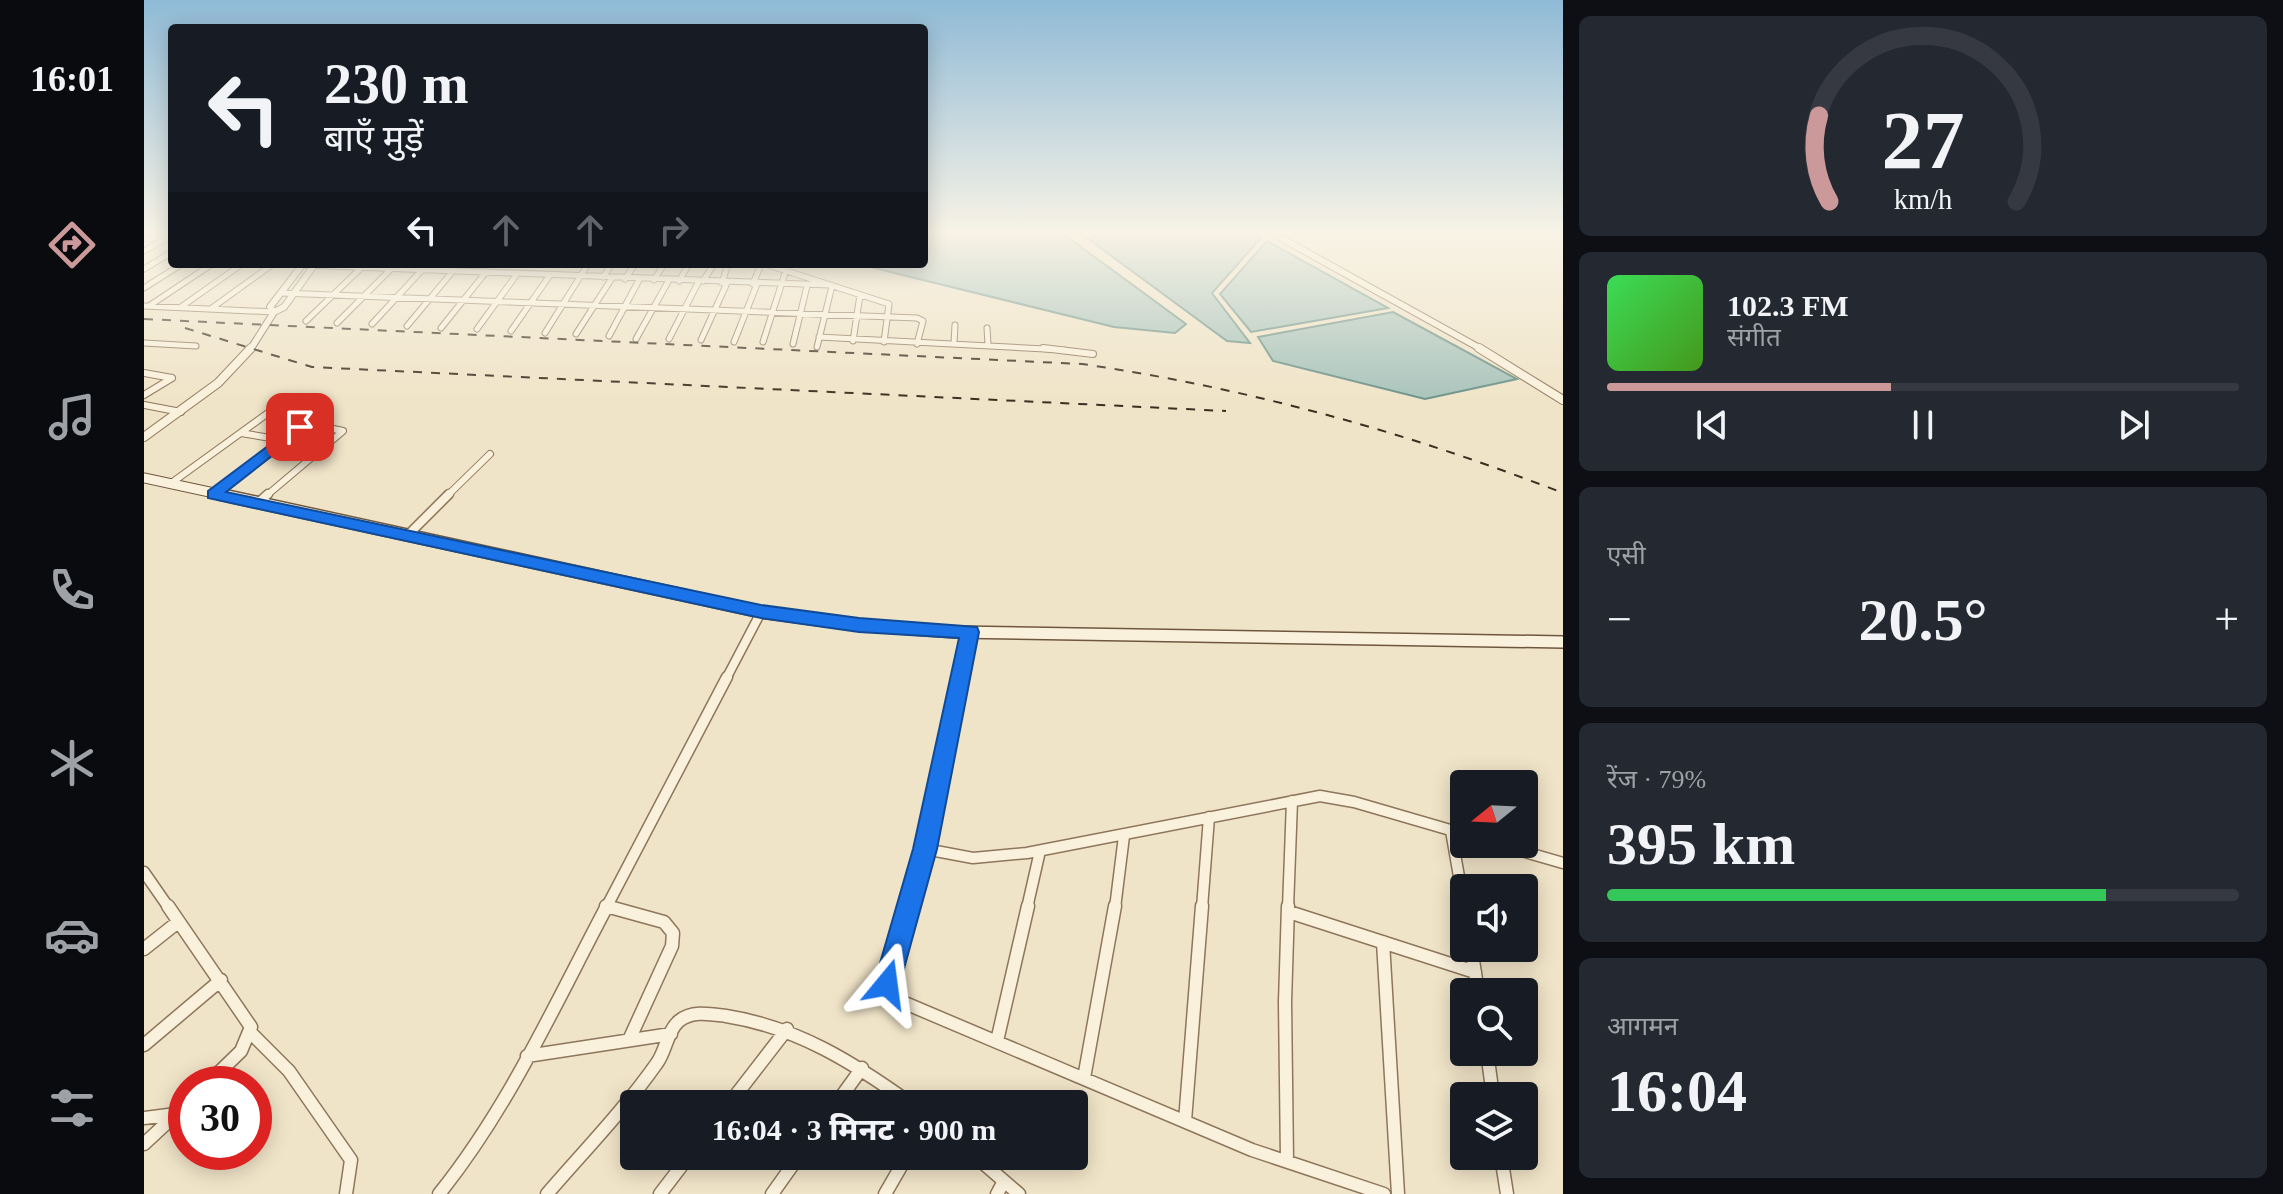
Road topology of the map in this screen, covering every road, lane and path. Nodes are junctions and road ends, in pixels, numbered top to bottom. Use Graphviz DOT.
graph roads {
  1 [pos="174,289"];
  2 [pos="206,289"];
  3 [pos="239,289"];
  4 [pos="284,289"];
  5 [pos="297,289"];
  6 [pos="338,289"];
  7 [pos="370,289"];
  8 [pos="405,289"];
  9 [pos="440,289"];
  10 [pos="472,289"];
  11 [pos="504,289"];
  12 [pos="542,289"];
  13 [pos="572,289"];
  14 [pos="605,289"];
  15 [pos="635,289"];
  16 [pos="664,289"];
  17 [pos="696,289"];
  18 [pos="723,289"];
  19 [pos="753,289"];
  20 [pos="781,289"];
  21 [pos="806,289"];
  22 [pos="830,289"];
  23 [pos="840,289"];
  24 [pos="1372,289"];
  25 [pos="144,290"];
  26 [pos="168,293"];
  27 [pos="281,293"];
  28 [pos="294,293"];
  29 [pos="860,295"];
  30 [pos="330,296"];
  31 [pos="361,296"];
  32 [pos="399,296"];
  33 [pos="433,298"];
  34 [pos="462,300"];
  35 [pos="495,301"];
  36 [pos="532,302"];
  37 [pos="565,303"];
  38 [pos="596,304"];
  39 [pos="146,306"];
  40 [pos="627,306"];
  41 [pos="180,307"];
  42 [pos="653,308"];
  43 [pos="211,309"];
  44 [pos="684,310"];
  45 [pos="714,310"];
  46 [pos="274,312"];
  47 [pos="746,312"];
  48 [pos="773,313"];
  49 [pos="799,315"];
  50 [pos="825,316"];
  51 [pos="857,317"];
  52 [pos="887,318"];
  53 [pos="306,321"];
  54 [pos="337,323"];
  55 [pos="372,324"];
  56 [pos="955,325"];
  57 [pos="407,326"];
  58 [pos="441,328"];
  59 [pos="987,328"];
  60 [pos="477,329"];
  61 [pos="511,331"];
  62 [pos="545,333"];
  63 [pos="576,334"];
  64 [pos="609,336"];
  65 [pos="819,337"];
  66 [pos="636,339"];
  67 [pos="669,339"];
  68 [pos="701,340"];
  69 [pos="853,341"];
  70 [pos="734,342"];
  71 [pos="763,342"];
  72 [pos="884,342"];
  73 [pos="144,343"];
  74 [pos="954,343"];
  75 [pos="793,344"];
  76 [pos="917,344"];
  77 [pos="988,344"];
  78 [pos="196,346"];
  79 [pos="817,347"];
  80 [pos="1093,354"];
  81 [pos="144,373"];
  82 [pos="144,395"];
  83 [pos="1563,400"];
  84 [pos="144,405"];
  85 [pos="275,408"];
  86 [pos="181,412"];
  87 [pos="241,433"];
  88 [pos="144,437"];
  89 [pos="282,440"];
  90 [pos="490,454"];
  91 [pos="144,478"];
  92 [pos="170,484"];
  93 [pos="214,494"];
  94 [pos="258,503"];
  95 [pos="408,535"];
  96 [pos="761,612"];
  97 [pos="970,632"];
  98 [pos="1563,642"];
  99 [pos="1292,801"];
  100 [pos="1209,817"];
  101 [pos="1450,831"];
  102 [pos="1124,836"];
  103 [pos="925,849"];
  104 [pos="1040,851"];
  105 [pos="1538,856"];
  106 [pos="1563,863"];
  107 [pos="145,877"];
  108 [pos="606,906"];
  109 [pos="1289,912"];
  110 [pos="178,922"];
  111 [pos="1383,942"];
  112 [pos="144,949"];
  113 [pos="1473,962"];
  114 [pos="1475,972"];
  115 [pos="1476,978"];
  116 [pos="221,980"];
  117 [pos="787,1029"];
  118 [pos="251,1033"];
  119 [pos="671,1034"];
  120 [pos="629,1040"];
  121 [pos="997,1041"];
  122 [pos="144,1045"];
  123 [pos="527,1056"];
  124 [pos="225,1066"];
  125 [pos="862,1068"];
  126 [pos="1084,1078"];
  127 [pos="740,1090"];
  128 [pos="846,1090"];
  129 [pos="892,1090"];
  130 [pos="168,1113"];
  131 [pos="144,1118"];
  132 [pos="1185,1121"];
  133 [pos="168,1122"];
  134 [pos="144,1144"];
  135 [pos="1287,1161"];
  136 [pos="678,1170"];
  137 [pos="789,1170"];
  138 [pos="899,1170"];
  139 [pos="986,1170"];
  140 [pos="1503,1170"];
  141 [pos="1000,1187"];
  142 [pos="346,1194"];
  143 [pos="439,1194"];
  144 [pos="547,1194"];
  145 [pos="660,1194"];
  146 [pos="772,1194"];
  147 [pos="885,1194"];
  148 [pos="1019,1194"];
  149 [pos="1384,1194"];
  150 [pos="1398,1194"];
  151 [pos="1507,1194"];
  1 -- 26 [label="street"];
  2 -- 41 [label="street"];
  3 -- 43 [label="street"];
  4 -- 27 [label="street"];
  5 -- 28 [label="street"];
  6 -- 30 [label="street"];
  7 -- 31 [label="street"];
  8 -- 32 [label="street"];
  9 -- 33 [label="street"];
  10 -- 34 [label="street"];
  11 -- 35 [label="street"];
  12 -- 36 [label="street"];
  13 -- 37 [label="street"];
  14 -- 38 [label="street"];
  15 -- 40 [label="street"];
  16 -- 42 [label="street"];
  17 -- 44 [label="street"];
  18 -- 45 [label="street"];
  19 -- 47 [label="street"];
  20 -- 48 [label="street"];
  21 -- 49 [label="street"];
  22 -- 50 [label="street"];
  23 -- 29 [label="street"];
  24 -- 83 [label="street"];
  25 -- 26 [label="street"];
  26 -- 39 [label="street"];
  27 -- 28 [label="street"];
  27 -- 46 [label="street"];
  28 -- 30 [label="street"];
  28 -- 46 [label="street"];
  29 -- 51 [label="street"];
  29 -- 52 [label="street"];
  30 -- 31 [label="street"];
  30 -- 53 [label="street"];
  31 -- 32 [label="street"];
  31 -- 54 [label="street"];
  32 -- 33 [label="street"];
  32 -- 55 [label="street"];
  33 -- 34 [label="street"];
  33 -- 57 [label="street"];
  34 -- 35 [label="street"];
  34 -- 58 [label="street"];
  35 -- 36 [label="street"];
  35 -- 60 [label="street"];
  36 -- 37 [label="street"];
  36 -- 61 [label="street"];
  37 -- 38 [label="street"];
  37 -- 62 [label="street"];
  38 -- 40 [label="street"];
  38 -- 63 [label="street"];
  39 -- 41 [label="street"];
  40 -- 42 [label="street"];
  40 -- 64 [label="street"];
  41 -- 43 [label="street"];
  42 -- 44 [label="street"];
  42 -- 66 [label="street"];
  43 -- 46 [label="street"];
  44 -- 45 [label="street"];
  44 -- 67 [label="street"];
  45 -- 47 [label="street"];
  45 -- 68 [label="street"];
  46 -- 86 [label="street"];
  47 -- 48 [label="street"];
  47 -- 70 [label="street"];
  48 -- 49 [label="street"];
  48 -- 71 [label="street"];
  49 -- 50 [label="street"];
  49 -- 75 [label="street"];
  50 -- 51 [label="street"];
  50 -- 65 [label="street"];
  51 -- 52 [label="street"];
  51 -- 69 [label="street"];
  52 -- 72 [label="street"];
  52 -- 76 [label="street"];
  56 -- 74 [label="street"];
  59 -- 77 [label="street"];
  65 -- 69 [label="street"];
  65 -- 79 [label="street"];
  69 -- 72 [label="street"];
  72 -- 76 [label="street"];
  73 -- 78 [label="street"];
  74 -- 76 [label="street"];
  74 -- 77 [label="street"];
  77 -- 80 [label="street"];
  81 -- 82 [label="street"];
  84 -- 86 [label="street"];
  85 -- 87 [label="street"];
  86 -- 88 [label="street"];
  87 -- 89 [label="street"];
  87 -- 92 [label="street"];
  89 -- 93 [label="street"];
  89 -- 94 [label="street"];
  90 -- 95 [label="street"];
  91 -- 92 [label="main road"];
  92 -- 93 [label="main road"];
  93 -- 94 [label="main road"];
  94 -- 95 [label="main road"];
  95 -- 96 [label="main road"];
  96 -- 97 [label="main road"];
  96 -- 108 [label="street"];
  97 -- 98 [label="main road"];
  97 -- 103 [label="street"];
  99 -- 100 [label="street"];
  99 -- 101 [label="street"];
  99 -- 109 [label="street"];
  100 -- 102 [label="street"];
  100 -- 132 [label="street"];
  102 -- 104 [label="street"];
  102 -- 126 [label="street"];
  103 -- 104 [label="street"];
  103 -- 121 [label="street"];
  104 -- 121 [label="street"];
  105 -- 106 [label="street"];
  107 -- 110 [label="street"];
  108 -- 120 [label="street"];
  108 -- 123 [label="street"];
  109 -- 111 [label="street"];
  109 -- 135 [label="street"];
  110 -- 112 [label="street"];
  110 -- 116 [label="street"];
  111 -- 114 [label="street"];
  111 -- 150 [label="street"];
  113 -- 114 [label="street"];
  114 -- 115 [label="street"];
  116 -- 118 [label="street"];
  116 -- 122 [label="street"];
  117 -- 119 [label="street"];
  117 -- 125 [label="street"];
  117 -- 127 [label="street"];
  118 -- 124 [label="street"];
  118 -- 142 [label="street"];
  119 -- 120 [label="street"];
  119 -- 144 [label="street"];
  120 -- 123 [label="street"];
  121 -- 126 [label="street"];
  123 -- 143 [label="street"];
  125 -- 128 [label="street"];
  125 -- 129 [label="street"];
  126 -- 132 [label="street"];
  130 -- 131 [label="street"];
  132 -- 135 [label="street"];
  133 -- 134 [label="street"];
  135 -- 149 [label="street"];
  136 -- 145 [label="street"];
  137 -- 146 [label="street"];
  138 -- 147 [label="street"];
  139 -- 141 [label="street"];
  140 -- 151 [label="street"];
  141 -- 148 [label="street"];
}
